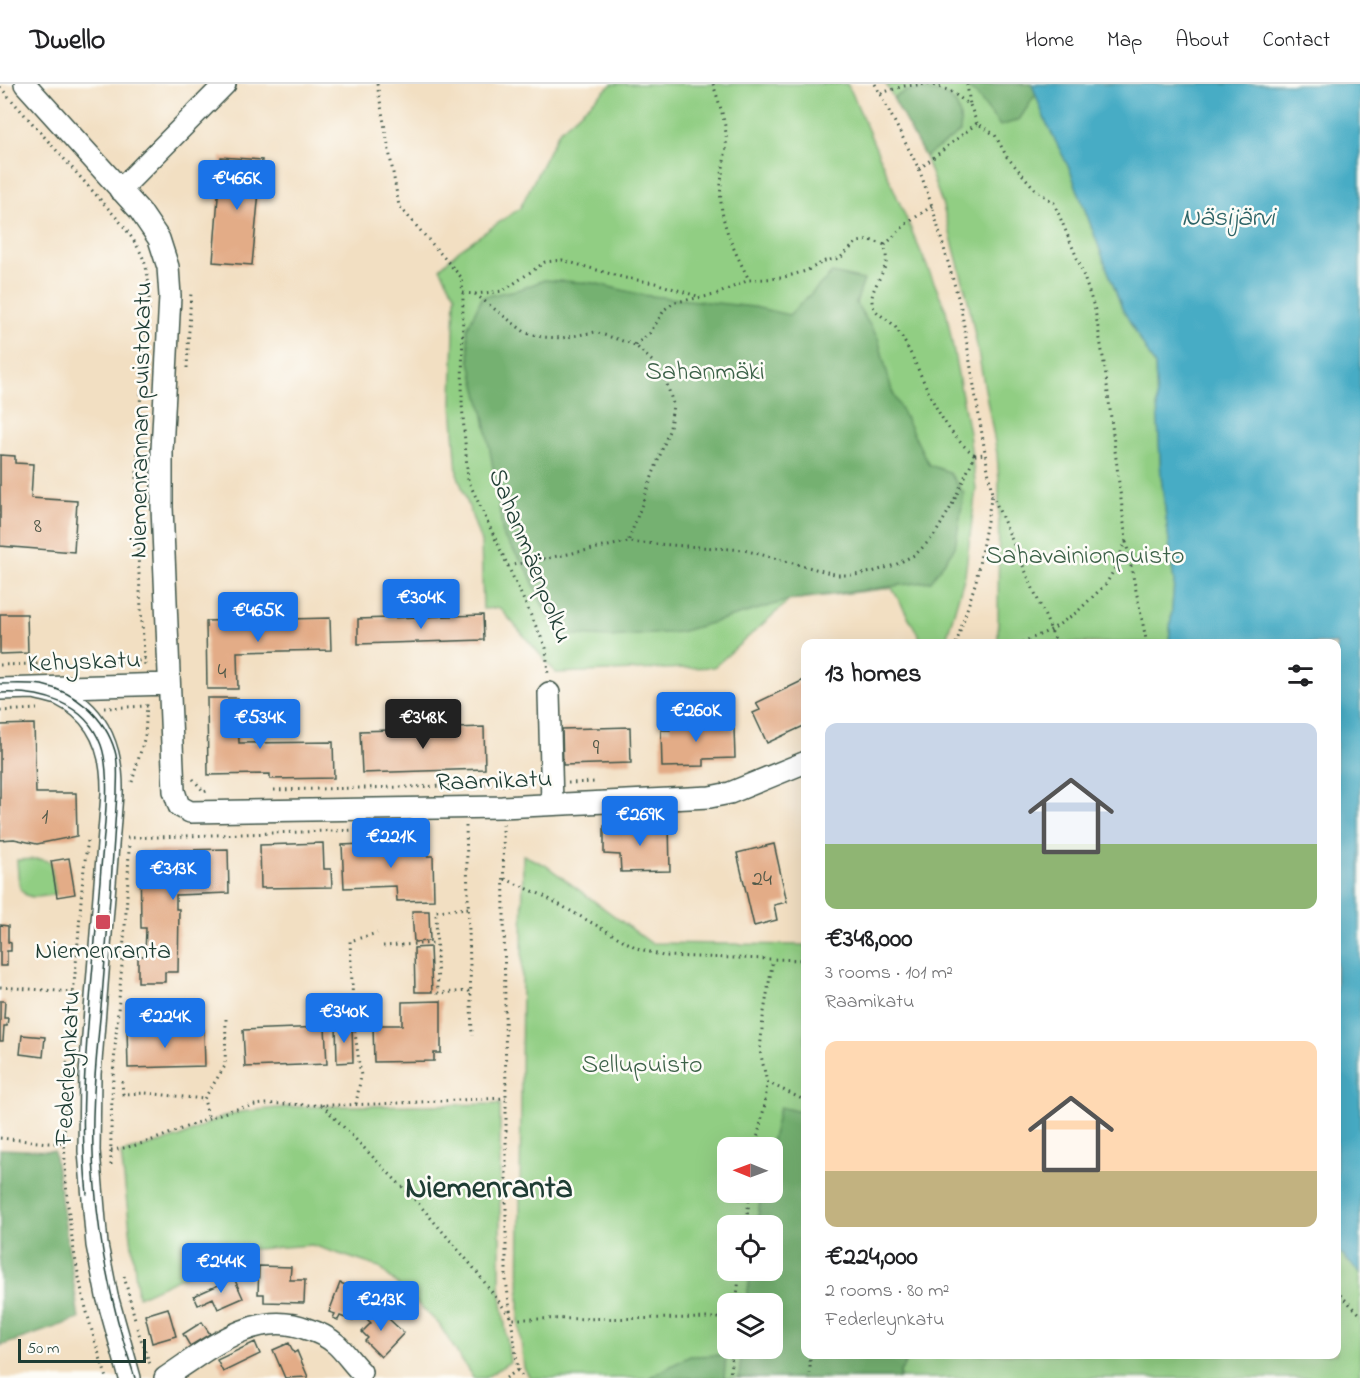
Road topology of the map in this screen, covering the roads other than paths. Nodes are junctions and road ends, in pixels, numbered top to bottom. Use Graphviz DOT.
graph roads {
  1 [pos="26,84"];
  2 [pos="225,84"];
  3 [pos="112,197"];
  4 [pos="169,684"];
  5 [pos="36,688"];
  6 [pos="0,689"];
  7 [pos="549,693"];
  8 [pos="801,764"];
  9 [pos="552,794"];
  10 [pos="179,806"];
  11 [pos="360,1372"];
  12 [pos="159,1374"];
  13 [pos="130,1378"];
  1 -- 3 [label="street, Niemenrannan puistokatu"];
  2 -- 3 [label="street"];
  3 -- 4 [label="street, Niemenrannan puistokatu"];
  4 -- 5 [label="street, Kehyskatu"];
  4 -- 10 [label="street, Niemenrannan puistokatu"];
  5 -- 6 [label="street, Kehyskatu"];
  5 -- 13 [label="street, Federleynkatu"];
  7 -- 9 [label="street"];
  8 -- 9 [label="street, Raamikatu"];
  9 -- 10 [label="street, Raamikatu"];
  11 -- 12 [label="street"];
}
